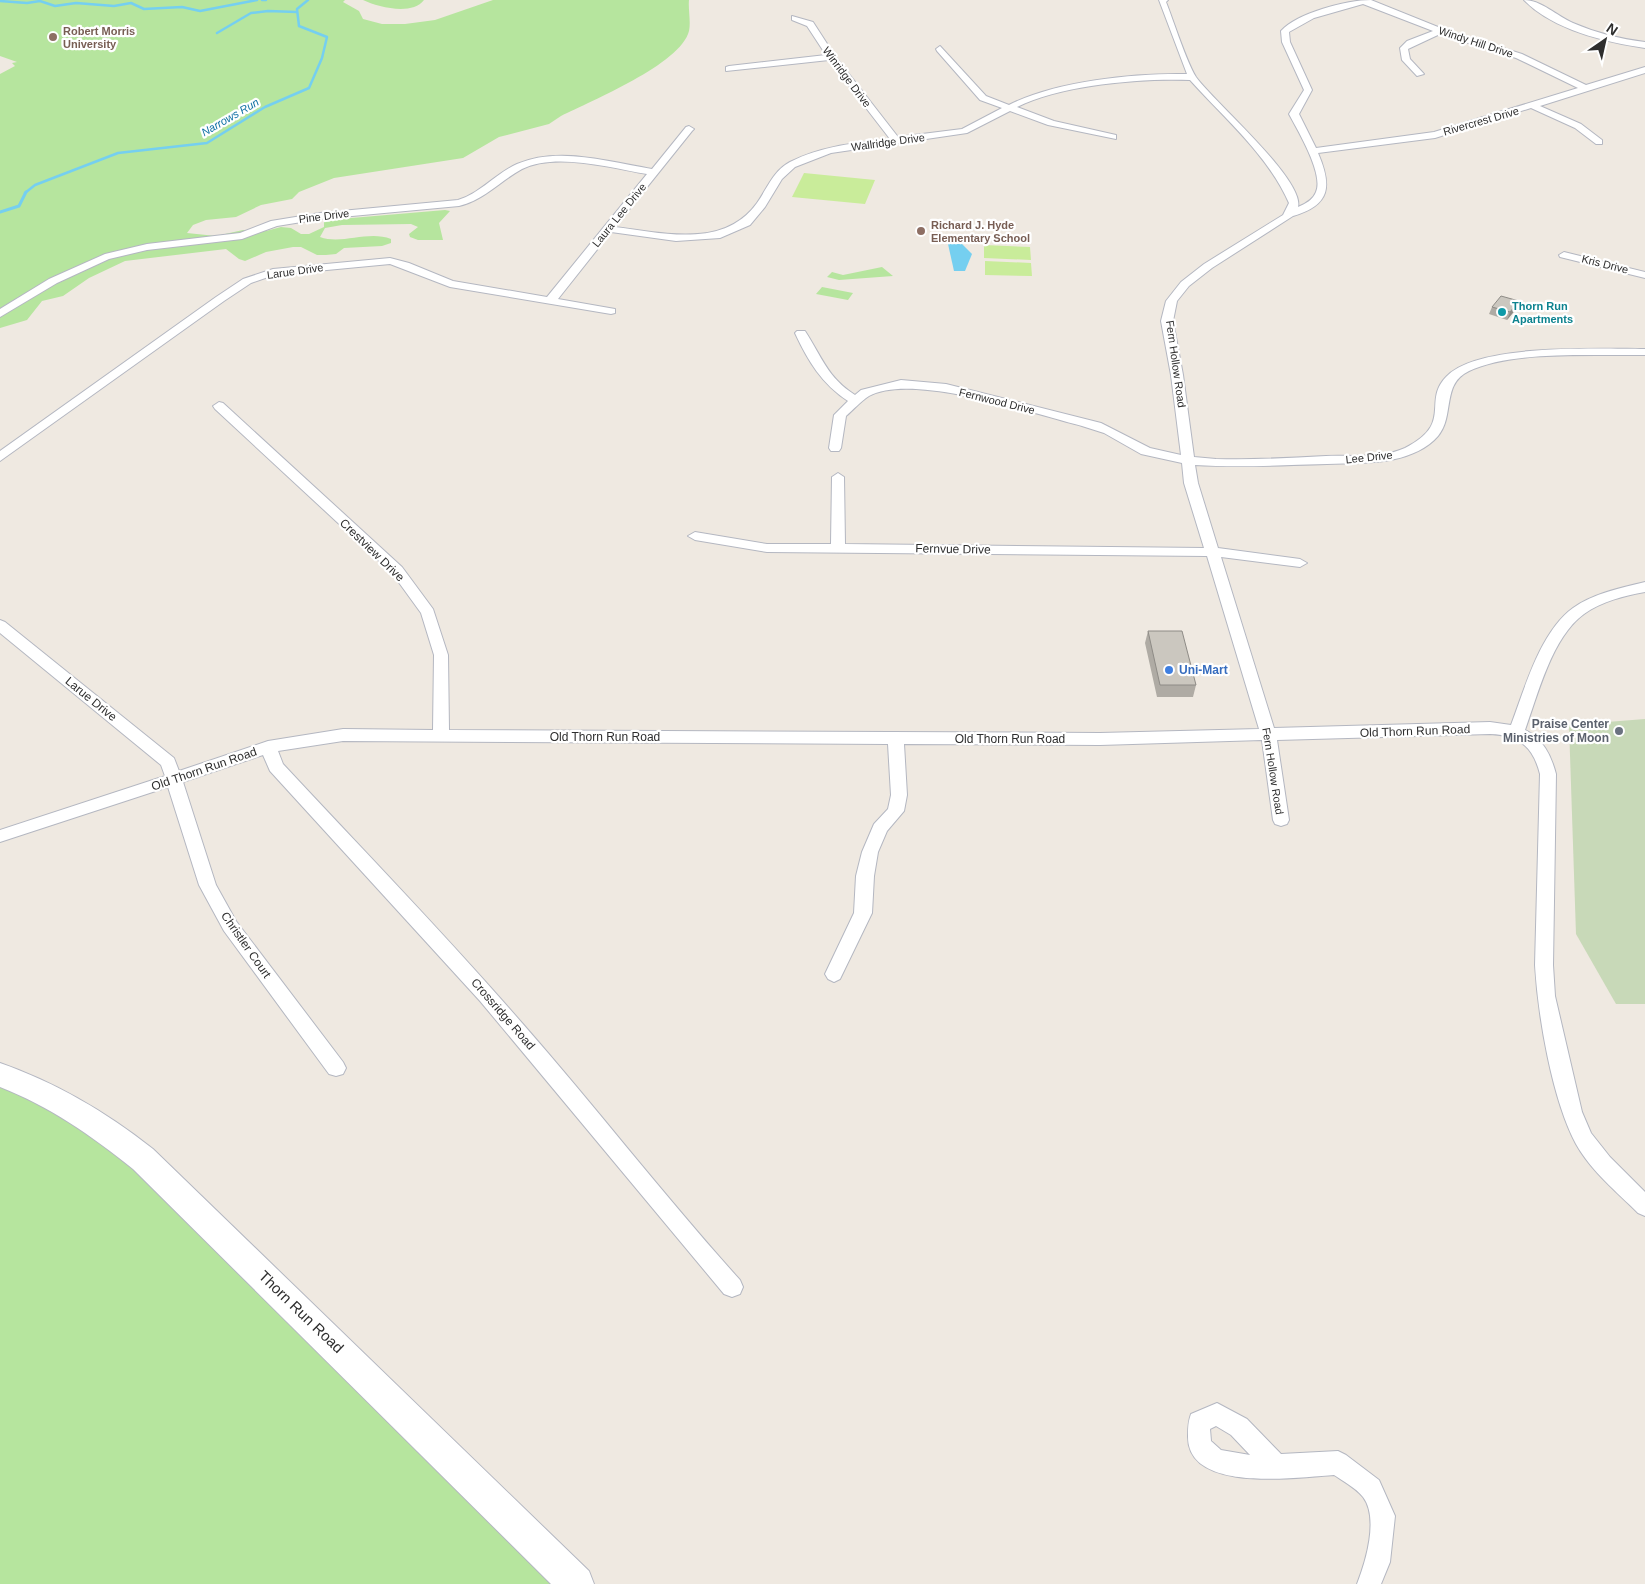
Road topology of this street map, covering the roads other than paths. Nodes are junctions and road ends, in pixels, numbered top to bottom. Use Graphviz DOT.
graph roads {
  1 [pos="1164,0"];
  2 [pos="1528,0"];
  3 [pos="1365,1"];
  4 [pos="795,18"];
  5 [pos="1440,31"];
  6 [pos="1645,45"];
  7 [pos="940,48"];
  8 [pos="831,57"];
  9 [pos="729,69"];
  10 [pos="1645,70"];
  11 [pos="1420,74"];
  12 [pos="1192,77"];
  13 [pos="1585,88"];
  14 [pos="1533,106"];
  15 [pos="1010,109"];
  16 [pos="689,129"];
  17 [pos="1113,137"];
  18 [pos="897,142"];
  19 [pos="1599,142"];
  20 [pos="1313,151"];
  21 [pos="653,172"];
  22 [pos="1292,196"];
  23 [pos="1317,198"];
  24 [pos="1291,213"];
  25 [pos="608,229"];
  26 [pos="1564,255"];
  27 [pos="1645,276"];
  28 [pos="550,301"];
  29 [pos="611,311"];
  30 [pos="0,314"];
  31 [pos="801,333"];
  32 [pos="1645,352"];
  33 [pos="856,401"];
  34 [pos="219,406"];
  35 [pos="835,448"];
  36 [pos="0,457"];
  37 [pos="1190,459"];
  38 [pos="838,476"];
  39 [pos="695,536"];
  40 [pos="838,548"];
  41 [pos="1212,552"];
  42 [pos="1300,563"];
  43 [pos="1645,586"];
  44 [pos="0,625"];
  45 [pos="1517,732"];
  46 [pos="441,736"];
  47 [pos="1269,736"];
  48 [pos="896,738"];
  49 [pos="268,747"];
  50 [pos="174,779"];
  51 [pos="1281,820"];
  52 [pos="0,836"];
  53 [pos="834,974"];
  54 [pos="336,1068"];
  55 [pos="0,1075"];
  56 [pos="1645,1206"];
  57 [pos="732,1287"];
  58 [pos="1275,1465"];
  59 [pos="576,1584"];
  60 [pos="1369,1584"];
  1 -- 12 [label="street"];
  2 -- 6 [label="street"];
  3 -- 5 [label="street, Windy Hill Drive"];
  3 -- 20 [label="street"];
  4 -- 8 [label="street, Winridge Drive"];
  5 -- 11 [label="street"];
  5 -- 13 [label="street, Windy Hill Drive"];
  7 -- 15 [label="street"];
  8 -- 9 [label="street"];
  8 -- 18 [label="street, Winridge Drive"];
  10 -- 13 [label="street, Rivercrest Drive"];
  12 -- 15 [label="street, Wallridge Drive"];
  12 -- 22 [label="street"];
  13 -- 14 [label="street, Rivercrest Drive"];
  14 -- 19 [label="street"];
  14 -- 20 [label="street, Rivercrest Drive"];
  15 -- 17 [label="street"];
  15 -- 18 [label="street, Wallridge Drive"];
  16 -- 21 [label="street, Laura Lee Drive"];
  18 -- 25 [label="street, Wallridge Drive"];
  20 -- 23 [label="street"];
  21 -- 25 [label="street, Laura Lee Drive"];
  21 -- 30 [label="street, Pine Drive"];
  22 -- 23 [label="street"];
  22 -- 24 [label="street"];
  23 -- 24 [label="street"];
  24 -- 37 [label="street, Fern Hollow Road"];
  25 -- 28 [label="street, Laura Lee Drive"];
  26 -- 27 [label="street, Kris Drive"];
  28 -- 29 [label="street, Larue Drive"];
  28 -- 36 [label="street, Larue Drive"];
  31 -- 33 [label="street"];
  32 -- 37 [label="street, Lee Drive"];
  33 -- 35 [label="street, Fernwood Drive"];
  33 -- 37 [label="street, Fernwood Drive"];
  34 -- 46 [label="street, Crestview Drive"];
  37 -- 41 [label="street, Fern Hollow Road"];
  38 -- 40 [label="street"];
  39 -- 40 [label="street, Fernvue Drive"];
  40 -- 41 [label="street, Fernvue Drive"];
  41 -- 42 [label="street, Fernvue Drive"];
  41 -- 47 [label="street, Fern Hollow Road"];
  43 -- 45 [label="street"];
  44 -- 50 [label="street, Larue Drive"];
  45 -- 47 [label="street, Old Thorn Run Road"];
  45 -- 56 [label="street, Old Thorn Run Road"];
  46 -- 48 [label="street, Old Thorn Run Road"];
  46 -- 49 [label="street, Old Thorn Run Road"];
  47 -- 48 [label="street, Old Thorn Run Road"];
  47 -- 51 [label="street, Fern Hollow Road"];
  48 -- 53 [label="street"];
  49 -- 50 [label="street, Old Thorn Run Road"];
  49 -- 57 [label="street, Crossridge Road"];
  50 -- 52 [label="street, Old Thorn Run Road"];
  50 -- 54 [label="street, Christler Court"];
  55 -- 59 [label="street, Thorn Run Road"];
  58 -- 60 [label="street"];
}
